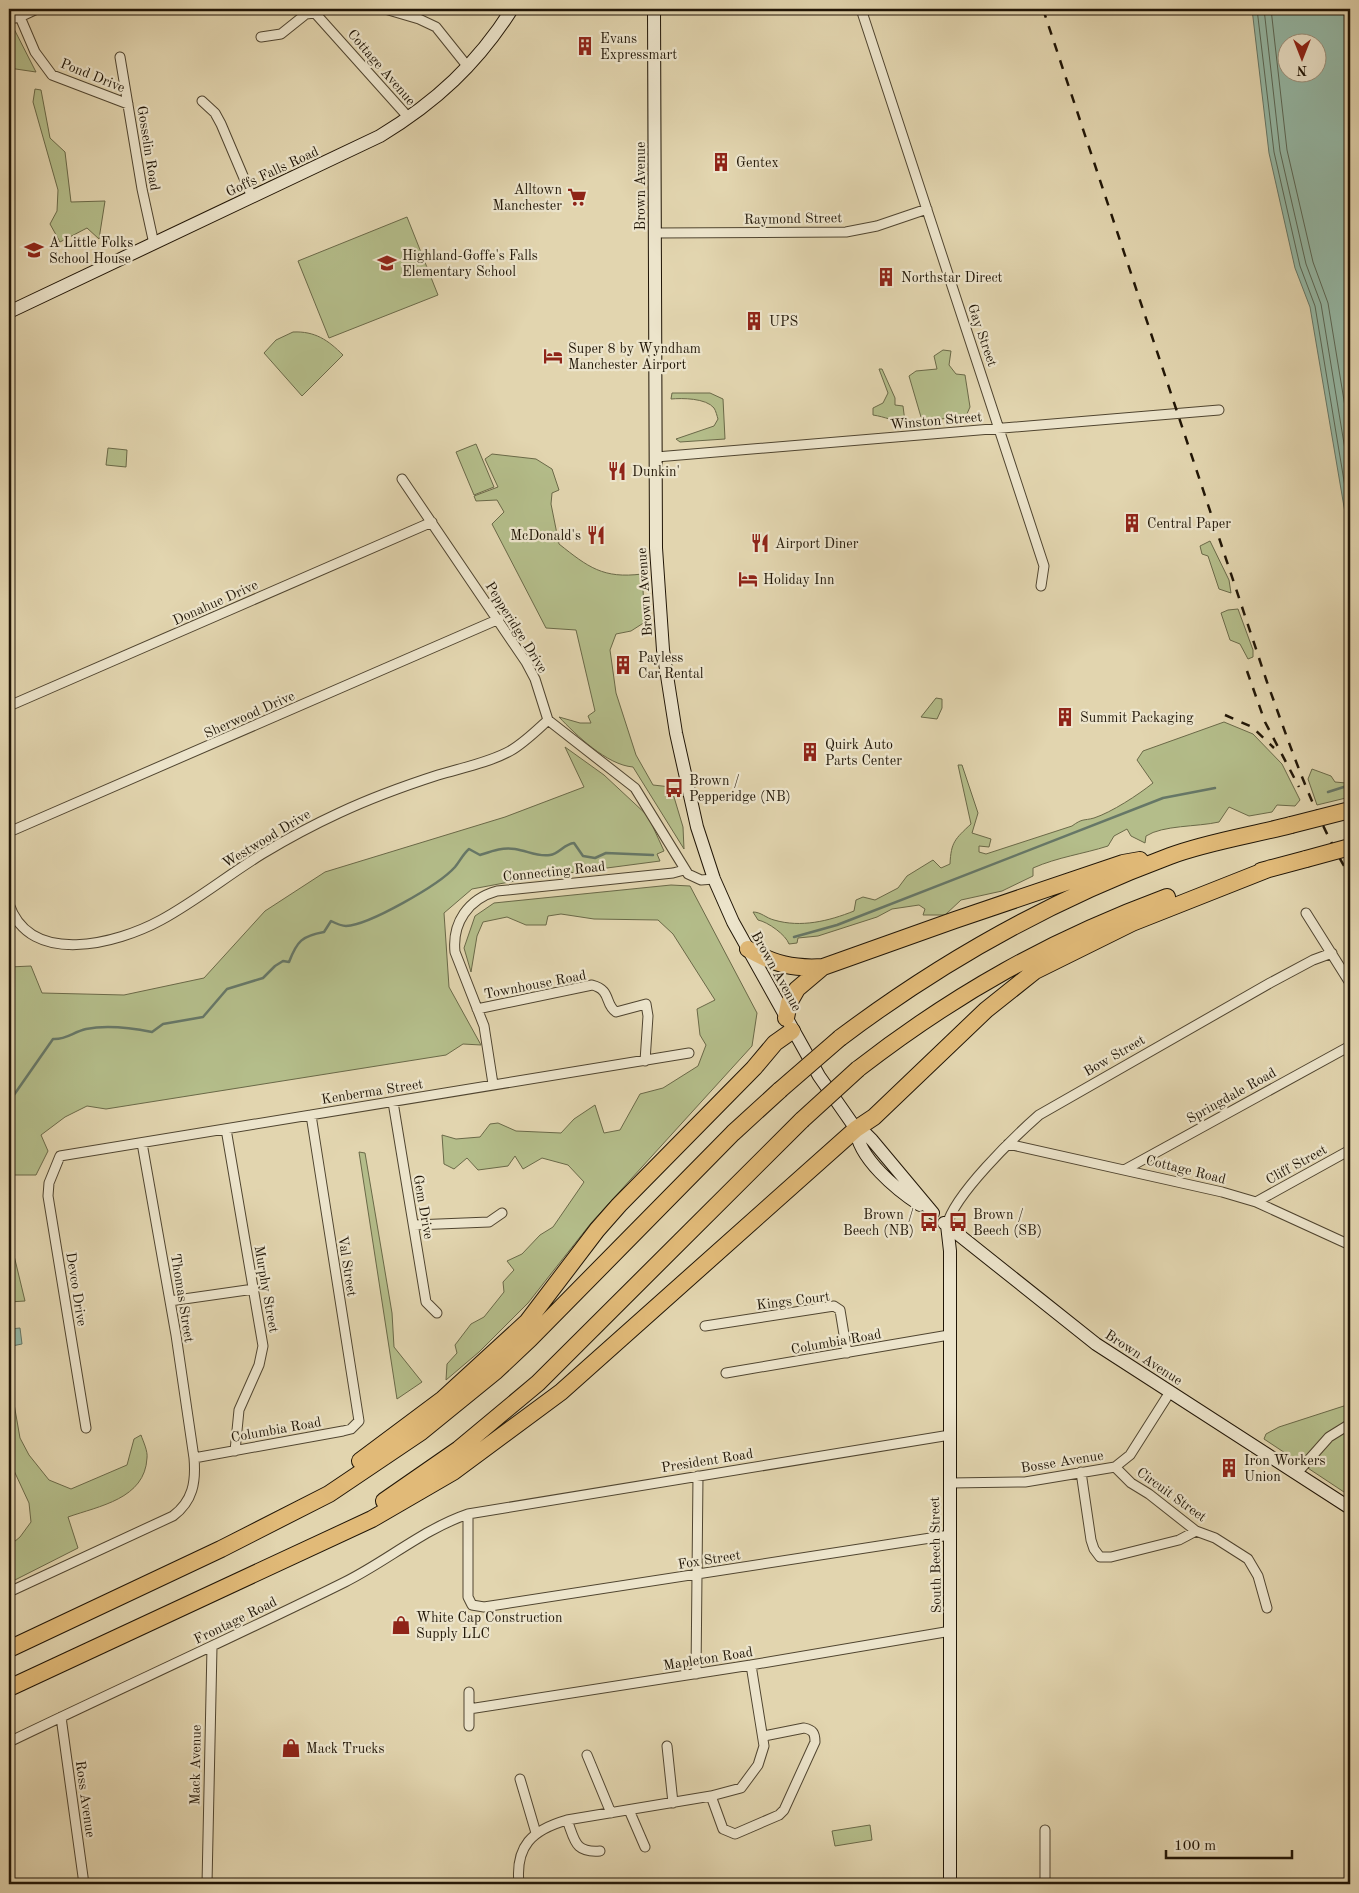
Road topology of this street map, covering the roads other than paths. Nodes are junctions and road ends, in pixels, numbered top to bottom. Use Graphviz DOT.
graph roads {
  1 [pos="37,9"];
  2 [pos="385,9"];
  3 [pos="512,9"];
  4 [pos="654,9"];
  5 [pos="860,9"];
  6 [pos="20,17"];
  7 [pos="9,18"];
  8 [pos="260,37"];
  9 [pos="120,57"];
  10 [pos="468,67"];
  11 [pos="202,101"];
  12 [pos="128,104"];
  13 [pos="409,118"];
  14 [pos="252,197"];
  15 [pos="927,209"];
  16 [pos="655,233"];
  17 [pos="154,244"];
  18 [pos="10,310"];
  19 [pos="1219,410"];
  20 [pos="1001,428"];
  21 [pos="656,456"];
  22 [pos="402,479"];
  23 [pos="432,522"];
  24 [pos="1041,586"];
  25 [pos="499,619"];
  26 [pos="9,706"];
  27 [pos="548,720"];
  28 [pos="1350,810"];
  29 [pos="9,832"];
  30 [pos="1350,847"];
  31 [pos="1172,855"];
  32 [pos="1271,868"];
  33 [pos="684,870"];
  34 [pos="714,879"];
  35 [pos="9,904"];
  36 [pos="1306,913"];
  37 [pos="748,949"];
  38 [pos="1332,953"];
  39 [pos="823,967"];
  40 [pos="1350,983"];
  41 [pos="477,1009"];
  42 [pos="789,1025"];
  43 [pos="1350,1046"];
  44 [pos="689,1053"];
  45 [pos="645,1061"];
  46 [pos="493,1084"];
  47 [pos="393,1102"];
  48 [pos="311,1115"];
  49 [pos="226,1129"];
  50 [pos="856,1130"];
  51 [pos="142,1143"];
  52 [pos="1008,1144"];
  53 [pos="1350,1150"];
  54 [pos="60,1156"];
  55 [pos="1126,1169"];
  56 [pos="1256,1202"];
  57 [pos="502,1213"];
  58 [pos="414,1225"];
  59 [pos="947,1225"];
  60 [pos="1350,1245"];
  61 [pos="254,1289"];
  62 [pos="170,1301"];
  63 [pos="437,1313"];
  64 [pos="705,1326"];
  65 [pos="949,1335"];
  66 [pos="847,1354"];
  67 [pos="726,1373"];
  68 [pos="1170,1392"];
  69 [pos="359,1421"];
  70 [pos="1350,1424"];
  71 [pos="86,1428"];
  72 [pos="950,1435"];
  73 [pos="235,1451"];
  74 [pos="194,1458"];
  75 [pos="1115,1466"];
  76 [pos="1081,1472"];
  77 [pos="1297,1473"];
  78 [pos="698,1476"];
  79 [pos="950,1483"];
  80 [pos="299,1508"];
  81 [pos="1350,1508"];
  82 [pos="468,1514"];
  83 [pos="1196,1531"];
  84 [pos="950,1535"];
  85 [pos="328,1538"];
  86 [pos="698,1575"];
  87 [pos="9,1592"];
  88 [pos="1267,1608"];
  89 [pos="951,1631"];
  90 [pos="212,1647"];
  91 [pos="9,1648"];
  92 [pos="751,1665"];
  93 [pos="696,1674"];
  94 [pos="9,1688"];
  95 [pos="469,1692"];
  96 [pos="469,1708"];
  97 [pos="61,1717"];
  98 [pos="469,1726"];
  99 [pos="764,1736"];
  100 [pos="9,1742"];
  101 [pos="667,1746"];
  102 [pos="587,1755"];
  103 [pos="520,1779"];
  104 [pos="711,1796"];
  105 [pos="672,1803"];
  106 [pos="629,1810"];
  107 [pos="611,1812"];
  108 [pos="567,1820"];
  109 [pos="1045,1830"];
  110 [pos="536,1833"];
  111 [pos="644,1847"];
  112 [pos="600,1851"];
  113 [pos="84,1884"];
  114 [pos="207,1884"];
  115 [pos="519,1884"];
  116 [pos="950,1884"];
  117 [pos="1045,1884"];
  1 -- 6 [label="street"];
  2 -- 10 [label="street"];
  3 -- 10 [label="main road, Goffs Falls Road"];
  4 -- 16 [label="main road, Brown Avenue"];
  5 -- 15 [label="street, Gay Street"];
  6 -- 7 [label="street"];
  6 -- 12 [label="street, Pond Drive"];
  8 -- 13 [label="street, Cottage Avenue"];
  9 -- 12 [label="street, Gosselin Road"];
  10 -- 13 [label="main road, Goffs Falls Road"];
  11 -- 14 [label="street"];
  12 -- 17 [label="street, Gosselin Road"];
  13 -- 14 [label="main road, Goffs Falls Road"];
  14 -- 17 [label="main road, Goffs Falls Road"];
  15 -- 16 [label="street, Raymond Street"];
  15 -- 20 [label="street, Gay Street"];
  16 -- 21 [label="main road, Brown Avenue"];
  17 -- 18 [label="main road, Goffs Falls Road"];
  19 -- 20 [label="street, Winston Street"];
  20 -- 21 [label="street, Winston Street"];
  20 -- 24 [label="street, Gay Street"];
  21 -- 34 [label="main road, Brown Avenue"];
  22 -- 23 [label="street, Pepperidge Drive"];
  23 -- 25 [label="street, Pepperidge Drive"];
  23 -- 26 [label="street, Donahue Drive"];
  25 -- 27 [label="street, Pepperidge Drive"];
  25 -- 29 [label="street, Sherwood Drive"];
  27 -- 33 [label="street"];
  27 -- 35 [label="street, Westwood Drive"];
  28 -- 31 [label="highway, bridge"];
  30 -- 32 [label="highway, bridge"];
  31 -- 39 [label="highway"];
  31 -- 80 [label="highway, bridge"];
  32 -- 50 [label="highway"];
  32 -- 85 [label="highway, bridge"];
  33 -- 34 [label="street"];
  33 -- 41 [label="street, Connecting Road"];
  34 -- 37 [label="main road, Brown Avenue"];
  36 -- 38 [label="street"];
  37 -- 39 [label="highway"];
  37 -- 42 [label="main road, Brown Avenue"];
  38 -- 40 [label="street"];
  38 -- 52 [label="street, Bow Street"];
  39 -- 42 [label="highway"];
  41 -- 45 [label="street, Townhouse Road"];
  41 -- 46 [label="street, Connecting Road"];
  42 -- 50 [label="main road, Brown Avenue"];
  42 -- 80 [label="highway"];
  43 -- 55 [label="street, Springdale Road"];
  44 -- 45 [label="street, Kenberma Street"];
  45 -- 46 [label="street, Kenberma Street"];
  46 -- 47 [label="street, Kenberma Street"];
  47 -- 48 [label="street, Kenberma Street"];
  47 -- 58 [label="street, Gem Drive"];
  48 -- 49 [label="street, Kenberma Street"];
  48 -- 69 [label="street, Val Street"];
  49 -- 51 [label="street, Kenberma Street"];
  49 -- 61 [label="street, Murphy Street"];
  50 -- 59 [label="main road, Brown Avenue"];
  50 -- 85 [label="highway"];
  51 -- 54 [label="street, Kenberma Street"];
  51 -- 62 [label="street, Thomas Street"];
  52 -- 55 [label="street, Cottage Road"];
  52 -- 59 [label="street, Bow Street"];
  53 -- 56 [label="street, Cliff Street"];
  54 -- 71 [label="street, Devco Drive"];
  55 -- 56 [label="street, Cottage Road"];
  56 -- 60 [label="street, Cottage Road"];
  57 -- 58 [label="street"];
  58 -- 63 [label="street, Gem Drive"];
  59 -- 65 [label="main road, South Beech Street"];
  59 -- 68 [label="main road, Brown Avenue"];
  61 -- 62 [label="street"];
  61 -- 73 [label="street, Murphy Street"];
  62 -- 74 [label="street, Thomas Street"];
  64 -- 66 [label="street, Kings Court"];
  65 -- 66 [label="street, Columbia Road"];
  65 -- 72 [label="main road, South Beech Street"];
  66 -- 67 [label="street, Columbia Road"];
  68 -- 75 [label="street, Bosse Avenue"];
  68 -- 77 [label="main road, Brown Avenue"];
  69 -- 73 [label="street, Columbia Road"];
  70 -- 77 [label="street"];
  72 -- 78 [label="street, President Road"];
  72 -- 79 [label="main road, South Beech Street"];
  73 -- 74 [label="street, Columbia Road"];
  74 -- 87 [label="street"];
  75 -- 76 [label="street, Bosse Avenue"];
  75 -- 83 [label="street, Circuit Street"];
  76 -- 79 [label="street, Bosse Avenue"];
  76 -- 83 [label="street"];
  77 -- 81 [label="main road, Brown Avenue"];
  78 -- 82 [label="street, President Road"];
  78 -- 86 [label="street"];
  79 -- 84 [label="main road, South Beech Street"];
  80 -- 91 [label="highway"];
  82 -- 86 [label="street, Fox Street"];
  82 -- 90 [label="street, Frontage Road"];
  83 -- 88 [label="street, Circuit Street"];
  84 -- 86 [label="street, Fox Street"];
  84 -- 89 [label="main road, South Beech Street"];
  85 -- 94 [label="highway"];
  86 -- 93 [label="street"];
  89 -- 92 [label="street, Mapleton Road"];
  89 -- 116 [label="main road, South Beech Street"];
  90 -- 97 [label="street, Frontage Road"];
  90 -- 114 [label="street, Mack Avenue"];
  92 -- 93 [label="street, Mapleton Road"];
  92 -- 99 [label="street"];
  93 -- 96 [label="street, Mapleton Road"];
  95 -- 96 [label="street"];
  96 -- 98 [label="street"];
  97 -- 100 [label="street, Frontage Road"];
  97 -- 113 [label="street, Ross Avenue"];
  99 -- 104 [label="street"];
  99 -- 104 [label="street"];
  101 -- 105 [label="street"];
  102 -- 107 [label="street"];
  103 -- 110 [label="street"];
  104 -- 105 [label="street"];
  105 -- 106 [label="street"];
  106 -- 107 [label="street"];
  106 -- 111 [label="street"];
  107 -- 108 [label="street"];
  108 -- 110 [label="street"];
  108 -- 112 [label="street"];
  109 -- 117 [label="street"];
  110 -- 115 [label="street"];
}
